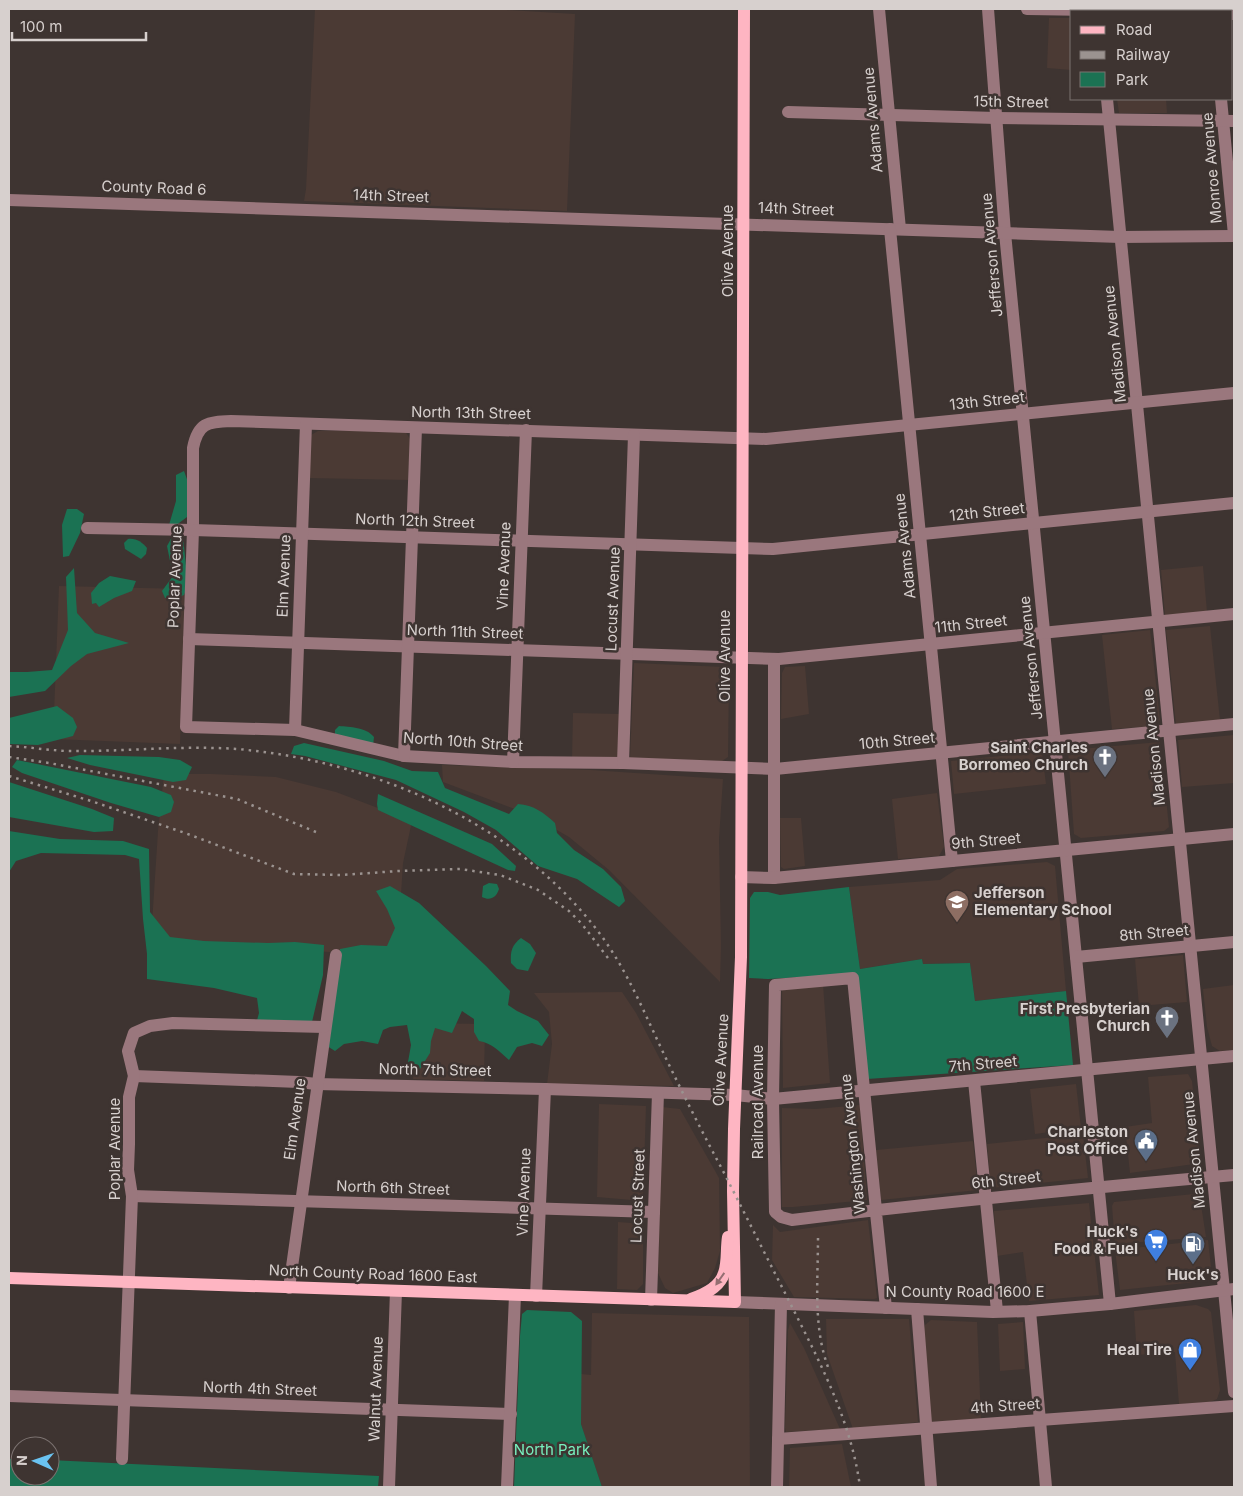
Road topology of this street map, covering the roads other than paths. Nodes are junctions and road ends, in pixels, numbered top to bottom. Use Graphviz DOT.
graph roads {
  1 [pos="744,9"];
  2 [pos="879,9"];
  3 [pos="988,9"];
  4 [pos="1027,9"];
  5 [pos="1098,10"];
  6 [pos="1107,100"];
  7 [pos="1222,100"];
  8 [pos="788,112"];
  9 [pos="889,115"];
  10 [pos="996,118"];
  11 [pos="1109,120"];
  12 [pos="1229,121"];
  13 [pos="9,200"];
  14 [pos="297,209"];
  15 [pos="744,224"];
  16 [pos="895,229"];
  17 [pos="1005,233"];
  18 [pos="1234,236"];
  19 [pos="1120,237"];
  20 [pos="1234,392"];
  21 [pos="1137,402"];
  22 [pos="1023,414"];
  23 [pos="306,424"];
  24 [pos="910,425"];
  25 [pos="416,428"];
  26 [pos="200,429"];
  27 [pos="526,430"];
  28 [pos="634,435"];
  29 [pos="743,439"];
  30 [pos="1234,503"];
  31 [pos="1147,512"];
  32 [pos="1034,523"];
  33 [pos="86,528"];
  34 [pos="192,530"];
  35 [pos="302,533"];
  36 [pos="920,534"];
  37 [pos="412,537"];
  38 [pos="521,541"];
  39 [pos="631,544"];
  40 [pos="742,548"];
  41 [pos="1234,614"];
  42 [pos="1158,621"];
  43 [pos="1045,633"];
  44 [pos="189,639"];
  45 [pos="298,643"];
  46 [pos="931,644"];
  47 [pos="408,647"];
  48 [pos="517,650"];
  49 [pos="627,654"];
  50 [pos="741,658"];
  51 [pos="774,659"];
  52 [pos="1234,724"];
  53 [pos="186,727"];
  54 [pos="295,730"];
  55 [pos="1169,731"];
  56 [pos="1055,742"];
  57 [pos="942,753"];
  58 [pos="404,756"];
  59 [pos="513,762"];
  60 [pos="623,764"];
  61 [pos="741,768"];
  62 [pos="775,769"];
  63 [pos="1234,834"];
  64 [pos="1180,839"];
  65 [pos="1066,850"];
  66 [pos="952,861"];
  67 [pos="741,877"];
  68 [pos="774,878"];
  69 [pos="1234,942"];
  70 [pos="1190,946"];
  71 [pos="336,955"];
  72 [pos="1076,957"];
  73 [pos="775,985"];
  74 [pos="324,1027"];
  75 [pos="1234,1056"];
  76 [pos="1201,1060"];
  77 [pos="1088,1070"];
  78 [pos="134,1076"];
  79 [pos="974,1081"];
  80 [pos="316,1084"];
  81 [pos="545,1089"];
  82 [pos="864,1091"];
  83 [pos="658,1093"];
  84 [pos="735,1095"];
  85 [pos="773,1099"];
  86 [pos="1234,1174"];
  87 [pos="1213,1177"];
  88 [pos="1099,1187"];
  89 [pos="132,1196"];
  90 [pos="986,1198"];
  91 [pos="300,1202"];
  92 [pos="540,1208"];
  93 [pos="876,1210"];
  94 [pos="654,1212"];
  95 [pos="734,1216"];
  96 [pos="781,1217"];
  97 [pos="9,1278"];
  98 [pos="128,1282"];
  99 [pos="288,1288"];
  100 [pos="1229,1290"];
  101 [pos="396,1291"];
  102 [pos="516,1295"];
  103 [pos="536,1296"];
  104 [pos="651,1300"];
  105 [pos="685,1301"];
  106 [pos="735,1302"];
  107 [pos="781,1304"];
  108 [pos="1110,1304"];
  109 [pos="886,1308"];
  110 [pos="917,1309"];
  111 [pos="1030,1311"];
  112 [pos="997,1312"];
  113 [pos="1234,1392"];
  114 [pos="9,1396"];
  115 [pos="124,1400"];
  116 [pos="1234,1406"];
  117 [pos="392,1409"];
  118 [pos="511,1414"];
  119 [pos="1040,1419"];
  120 [pos="927,1428"];
  121 [pos="778,1439"];
  122 [pos="122,1460"];
  123 [pos="389,1487"];
  124 [pos="507,1487"];
  125 [pos="777,1487"];
  126 [pos="931,1487"];
  127 [pos="1046,1487"];
  1 -- 15 [label="main road, Olive Avenue"];
  2 -- 9 [label="street, Adams Avenue"];
  3 -- 10 [label="street, Jefferson Avenue"];
  4 -- 5 [label="street"];
  6 -- 11 [label="street, Madison Avenue"];
  7 -- 12 [label="street, Monroe Avenue"];
  8 -- 9 [label="street, 15th Street"];
  9 -- 10 [label="street, 15th Street"];
  9 -- 16 [label="street, Adams Avenue"];
  10 -- 11 [label="street, 15th Street"];
  10 -- 17 [label="street, Jefferson Avenue"];
  11 -- 12 [label="street, 15th Street"];
  11 -- 19 [label="street, Madison Avenue"];
  12 -- 18 [label="street, Monroe Avenue"];
  13 -- 14 [label="street, County Road 6"];
  14 -- 15 [label="street, 14th Street"];
  15 -- 16 [label="street, 14th Street"];
  15 -- 29 [label="main road, Olive Avenue"];
  16 -- 17 [label="street, 14th Street"];
  16 -- 24 [label="street, Adams Avenue"];
  17 -- 19 [label="street, 14th Street"];
  17 -- 22 [label="street, Jefferson Avenue"];
  18 -- 19 [label="street, 14th Street"];
  19 -- 21 [label="street, Madison Avenue"];
  20 -- 21 [label="street, 13th Street"];
  21 -- 22 [label="street, 13th Street"];
  21 -- 31 [label="street, Madison Avenue"];
  22 -- 24 [label="street, 13th Street"];
  22 -- 32 [label="street, Jefferson Avenue"];
  23 -- 25 [label="street, North 13th Street"];
  23 -- 26 [label="street, North 13th Street"];
  23 -- 35 [label="street, Elm Avenue"];
  24 -- 29 [label="street, 13th Street"];
  24 -- 36 [label="street, Adams Avenue"];
  25 -- 27 [label="street, North 13th Street"];
  25 -- 37 [label="street"];
  26 -- 34 [label="street, Poplar Avenue"];
  27 -- 28 [label="street, North 13th Street"];
  27 -- 38 [label="street, Vine Avenue"];
  28 -- 29 [label="street, North 13th Street"];
  28 -- 39 [label="street, Locust Avenue"];
  29 -- 40 [label="main road, Olive Avenue"];
  30 -- 31 [label="street, 12th Street"];
  31 -- 32 [label="street, 12th Street"];
  31 -- 42 [label="street, Madison Avenue"];
  32 -- 36 [label="street, 12th Street"];
  32 -- 43 [label="street, Jefferson Avenue"];
  33 -- 34 [label="street, North 12th Street"];
  34 -- 35 [label="street, North 12th Street"];
  34 -- 44 [label="street, Poplar Avenue"];
  35 -- 37 [label="street, North 12th Street"];
  35 -- 45 [label="street, Elm Avenue"];
  36 -- 40 [label="street, 12th Street"];
  36 -- 46 [label="street, Adams Avenue"];
  37 -- 38 [label="street, North 12th Street"];
  37 -- 47 [label="street"];
  38 -- 39 [label="street, North 12th Street"];
  38 -- 48 [label="street, Vine Avenue"];
  39 -- 40 [label="street, North 12th Street"];
  39 -- 49 [label="street, Locust Avenue"];
  40 -- 50 [label="main road, Olive Avenue"];
  41 -- 42 [label="street, 11th Street"];
  42 -- 43 [label="street, 11th Street"];
  42 -- 55 [label="street, Madison Avenue"];
  43 -- 46 [label="street, 11th Street"];
  43 -- 56 [label="street, Jefferson Avenue"];
  44 -- 45 [label="street, North 11th Street"];
  44 -- 53 [label="street, Poplar Avenue"];
  45 -- 47 [label="street, North 11th Street"];
  45 -- 54 [label="street, Elm Avenue"];
  46 -- 51 [label="street, 11th Street"];
  46 -- 57 [label="street, Adams Avenue"];
  47 -- 48 [label="street, North 11th Street"];
  47 -- 58 [label="street"];
  48 -- 49 [label="street, North 11th Street"];
  48 -- 59 [label="street, Vine Avenue"];
  49 -- 50 [label="street, North 11th Street"];
  49 -- 60 [label="street, Locust Avenue"];
  50 -- 51 [label="street, 11th Street"];
  50 -- 61 [label="main road, Olive Avenue"];
  51 -- 62 [label="street"];
  52 -- 55 [label="street, 10th Street"];
  53 -- 54 [label="street, North 10th Street"];
  54 -- 58 [label="street, North 10th Street"];
  55 -- 56 [label="street, 10th Street"];
  55 -- 64 [label="street, Madison Avenue"];
  56 -- 57 [label="street, 10th Street"];
  56 -- 65 [label="street, Jefferson Avenue"];
  57 -- 62 [label="street, 10th Street"];
  57 -- 66 [label="street, Adams Avenue"];
  58 -- 59 [label="street, North 10th Street"];
  59 -- 60 [label="street, North 10th Street"];
  60 -- 61 [label="street, North 10th Street"];
  61 -- 62 [label="street, 10th Street"];
  61 -- 67 [label="main road, Olive Avenue"];
  62 -- 68 [label="street"];
  63 -- 64 [label="street, 9th Street"];
  64 -- 65 [label="street, 9th Street"];
  64 -- 70 [label="street, Madison Avenue"];
  65 -- 66 [label="street, 9th Street"];
  65 -- 72 [label="street, Jefferson Avenue"];
  66 -- 68 [label="street, 9th Street"];
  67 -- 68 [label="street, 9th Street"];
  67 -- 84 [label="main road, Olive Avenue"];
  69 -- 70 [label="street, 8th Street"];
  70 -- 72 [label="street, 8th Street"];
  70 -- 76 [label="street, Madison Avenue"];
  71 -- 74 [label="street, Elm Avenue"];
  72 -- 77 [label="street, Jefferson Avenue"];
  73 -- 82 [label="street, Washington Avenue"];
  73 -- 85 [label="street, Railroad Avenue"];
  74 -- 78 [label="street, Poplar Avenue"];
  74 -- 80 [label="street, Elm Avenue"];
  75 -- 76 [label="street, 7th Street"];
  76 -- 77 [label="street, 7th Street"];
  76 -- 87 [label="street, Madison Avenue"];
  77 -- 79 [label="street, 7th Street"];
  77 -- 88 [label="street, Jefferson Avenue"];
  78 -- 80 [label="street, North 7th Street"];
  78 -- 89 [label="street, Poplar Avenue"];
  79 -- 82 [label="street, 7th Street"];
  79 -- 90 [label="street"];
  80 -- 81 [label="street, North 7th Street"];
  80 -- 91 [label="street, Elm Avenue"];
  81 -- 83 [label="street, North 7th Street"];
  81 -- 92 [label="street, Vine Avenue"];
  82 -- 85 [label="street, 7th Street"];
  82 -- 93 [label="street, Washington Avenue"];
  83 -- 84 [label="street, North 7th Street"];
  83 -- 94 [label="street, Locust Street"];
  84 -- 85 [label="street, 7th Street"];
  84 -- 95 [label="main road, Olive Avenue"];
  85 -- 96 [label="street, Railroad Avenue"];
  86 -- 87 [label="street, 6th Street"];
  87 -- 88 [label="street, 6th Street"];
  87 -- 100 [label="street, Madison Avenue"];
  88 -- 90 [label="street, 6th Street"];
  88 -- 108 [label="street, Jefferson Avenue"];
  89 -- 91 [label="street, North 6th Street"];
  89 -- 98 [label="street, Poplar Avenue"];
  90 -- 93 [label="street, 6th Street"];
  90 -- 112 [label="street"];
  91 -- 92 [label="street, North 6th Street"];
  91 -- 99 [label="street, Elm Avenue"];
  92 -- 94 [label="street, North 6th Street"];
  92 -- 103 [label="street, Vine Avenue"];
  93 -- 96 [label="street, 6th Street"];
  93 -- 109 [label="street, Washington Avenue"];
  94 -- 104 [label="street, Locust Street"];
  95 -- 105 [label="main road, one-way"];
  95 -- 106 [label="main road, Olive Avenue"];
  97 -- 98 [label="main road, North County Road 1600 East"];
  98 -- 99 [label="main road, North County Road 1600 East"];
  98 -- 115 [label="street, Poplar Avenue"];
  99 -- 101 [label="main road, North County Road 1600 East"];
  100 -- 108 [label="street, N County Road 1600 E"];
  100 -- 113 [label="street, Madison Avenue"];
  101 -- 102 [label="main road, North County Road 1600 East"];
  101 -- 117 [label="street, Walnut Avenue"];
  102 -- 103 [label="main road, North County Road 1600 East"];
  102 -- 118 [label="street"];
  103 -- 104 [label="main road, North County Road 1600 East"];
  104 -- 105 [label="main road, North County Road 1600 East"];
  105 -- 106 [label="main road, North County Road 1600 East"];
  106 -- 107 [label="street, N County Road 1600 E"];
  107 -- 109 [label="street, N County Road 1600 E"];
  107 -- 121 [label="street"];
  108 -- 111 [label="street, N County Road 1600 E"];
  109 -- 110 [label="street, N County Road 1600 E"];
  110 -- 112 [label="street, N County Road 1600 E"];
  110 -- 120 [label="street"];
  111 -- 112 [label="street, N County Road 1600 E"];
  111 -- 119 [label="street"];
  114 -- 115 [label="street, North 4th Street"];
  115 -- 117 [label="street, North 4th Street"];
  115 -- 122 [label="street, Poplar Avenue"];
  116 -- 119 [label="street, 4th Street"];
  117 -- 118 [label="street, North 4th Street"];
  117 -- 123 [label="street, Walnut Avenue"];
  118 -- 124 [label="street"];
  119 -- 120 [label="street, 4th Street"];
  119 -- 127 [label="street"];
  120 -- 121 [label="street, 4th Street"];
  120 -- 126 [label="street"];
  121 -- 125 [label="street"];
}
